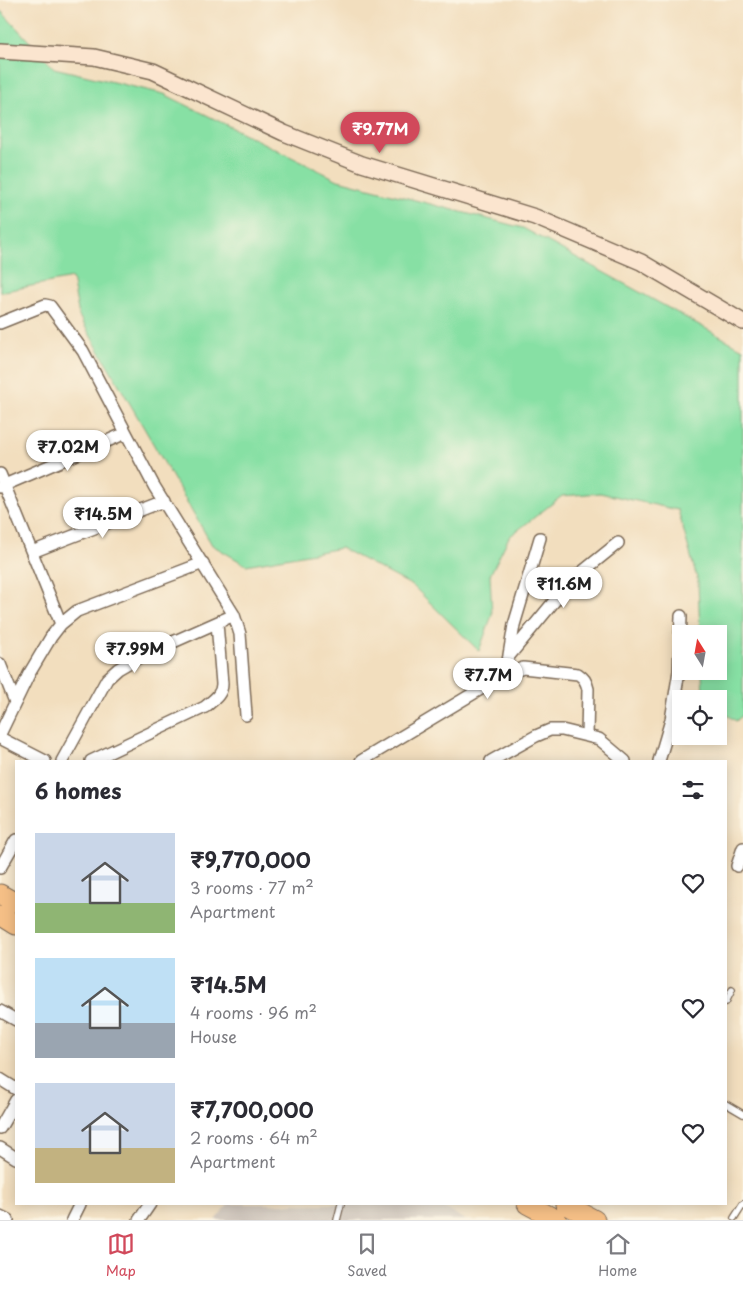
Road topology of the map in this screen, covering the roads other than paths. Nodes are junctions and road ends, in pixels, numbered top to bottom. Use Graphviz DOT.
graph roads {
  1 [pos="0,51"];
  2 [pos="0,322"];
  3 [pos="743,322"];
  4 [pos="126,433"];
  5 [pos="0,474"];
  6 [pos="2,486"];
  7 [pos="164,501"];
  8 [pos="540,538"];
  9 [pos="618,543"];
  10 [pos="32,552"];
  11 [pos="202,563"];
  12 [pos="234,615"];
  13 [pos="681,616"];
  14 [pos="216,623"];
  15 [pos="61,624"];
  16 [pos="509,656"];
  17 [pos="0,664"];
  18 [pos="504,674"];
  19 [pos="15,702"];
  20 [pos="246,715"];
  21 [pos="0,736"];
  22 [pos="587,736"];
  23 [pos="43,760"];
  24 [pos="63,760"];
  25 [pos="92,760"];
  26 [pos="363,760"];
  27 [pos="493,760"];
  28 [pos="623,760"];
  29 [pos="659,760"];
  30 [pos="15,842"];
  31 [pos="743,848"];
  32 [pos="735,866"];
  33 [pos="0,868"];
  34 [pos="0,894"];
  35 [pos="15,902"];
  36 [pos="732,990"];
  37 [pos="727,1000"];
  38 [pos="0,1011"];
  39 [pos="15,1019"];
  40 [pos="0,1079"];
  41 [pos="15,1088"];
  42 [pos="15,1102"];
  43 [pos="727,1105"];
  44 [pos="743,1114"];
  45 [pos="0,1128"];
  46 [pos="0,1148"];
  47 [pos="15,1157"];
  48 [pos="743,1204"];
  49 [pos="80,1205"];
  50 [pos="149,1205"];
  51 [pos="341,1205"];
  52 [pos="529,1205"];
  53 [pos="567,1205"];
  54 [pos="553,1215"];
  55 [pos="0,1216"];
  56 [pos="734,1218"];
  57 [pos="8,1220"];
  58 [pos="72,1220"];
  59 [pos="139,1220"];
  60 [pos="337,1220"];
  61 [pos="595,1220"];
  1 -- 3 [label="main road"];
  2 -- 4 [label="street"];
  4 -- 6 [label="street"];
  4 -- 7 [label="street"];
  5 -- 6 [label="street"];
  6 -- 10 [label="street"];
  7 -- 10 [label="street"];
  7 -- 11 [label="street"];
  8 -- 16 [label="street"];
  9 -- 16 [label="street"];
  10 -- 15 [label="street"];
  11 -- 12 [label="street"];
  11 -- 15 [label="street"];
  12 -- 14 [label="street"];
  12 -- 20 [label="street"];
  13 -- 29 [label="street"];
  14 -- 24 [label="street"];
  14 -- 25 [label="street"];
  15 -- 19 [label="street"];
  16 -- 18 [label="street"];
  17 -- 19 [label="street"];
  18 -- 22 [label="street"];
  18 -- 26 [label="street"];
  19 -- 21 [label="street"];
  21 -- 23 [label="street"];
  22 -- 27 [label="street"];
  22 -- 28 [label="street"];
  30 -- 33 [label="street"];
  31 -- 32 [label="street"];
  34 -- 35 [label="highway"];
  36 -- 37 [label="lane"];
  38 -- 39 [label="street"];
  40 -- 41 [label="street"];
  42 -- 45 [label="street"];
  43 -- 44 [label="lane"];
  46 -- 47 [label="street"];
  48 -- 56 [label="lane"];
  49 -- 58 [label="street"];
  50 -- 59 [label="street"];
  51 -- 60 [label="lane"];
  52 -- 54 [label="highway"];
  53 -- 61 [label="highway"];
  55 -- 57 [label="street"];
}
